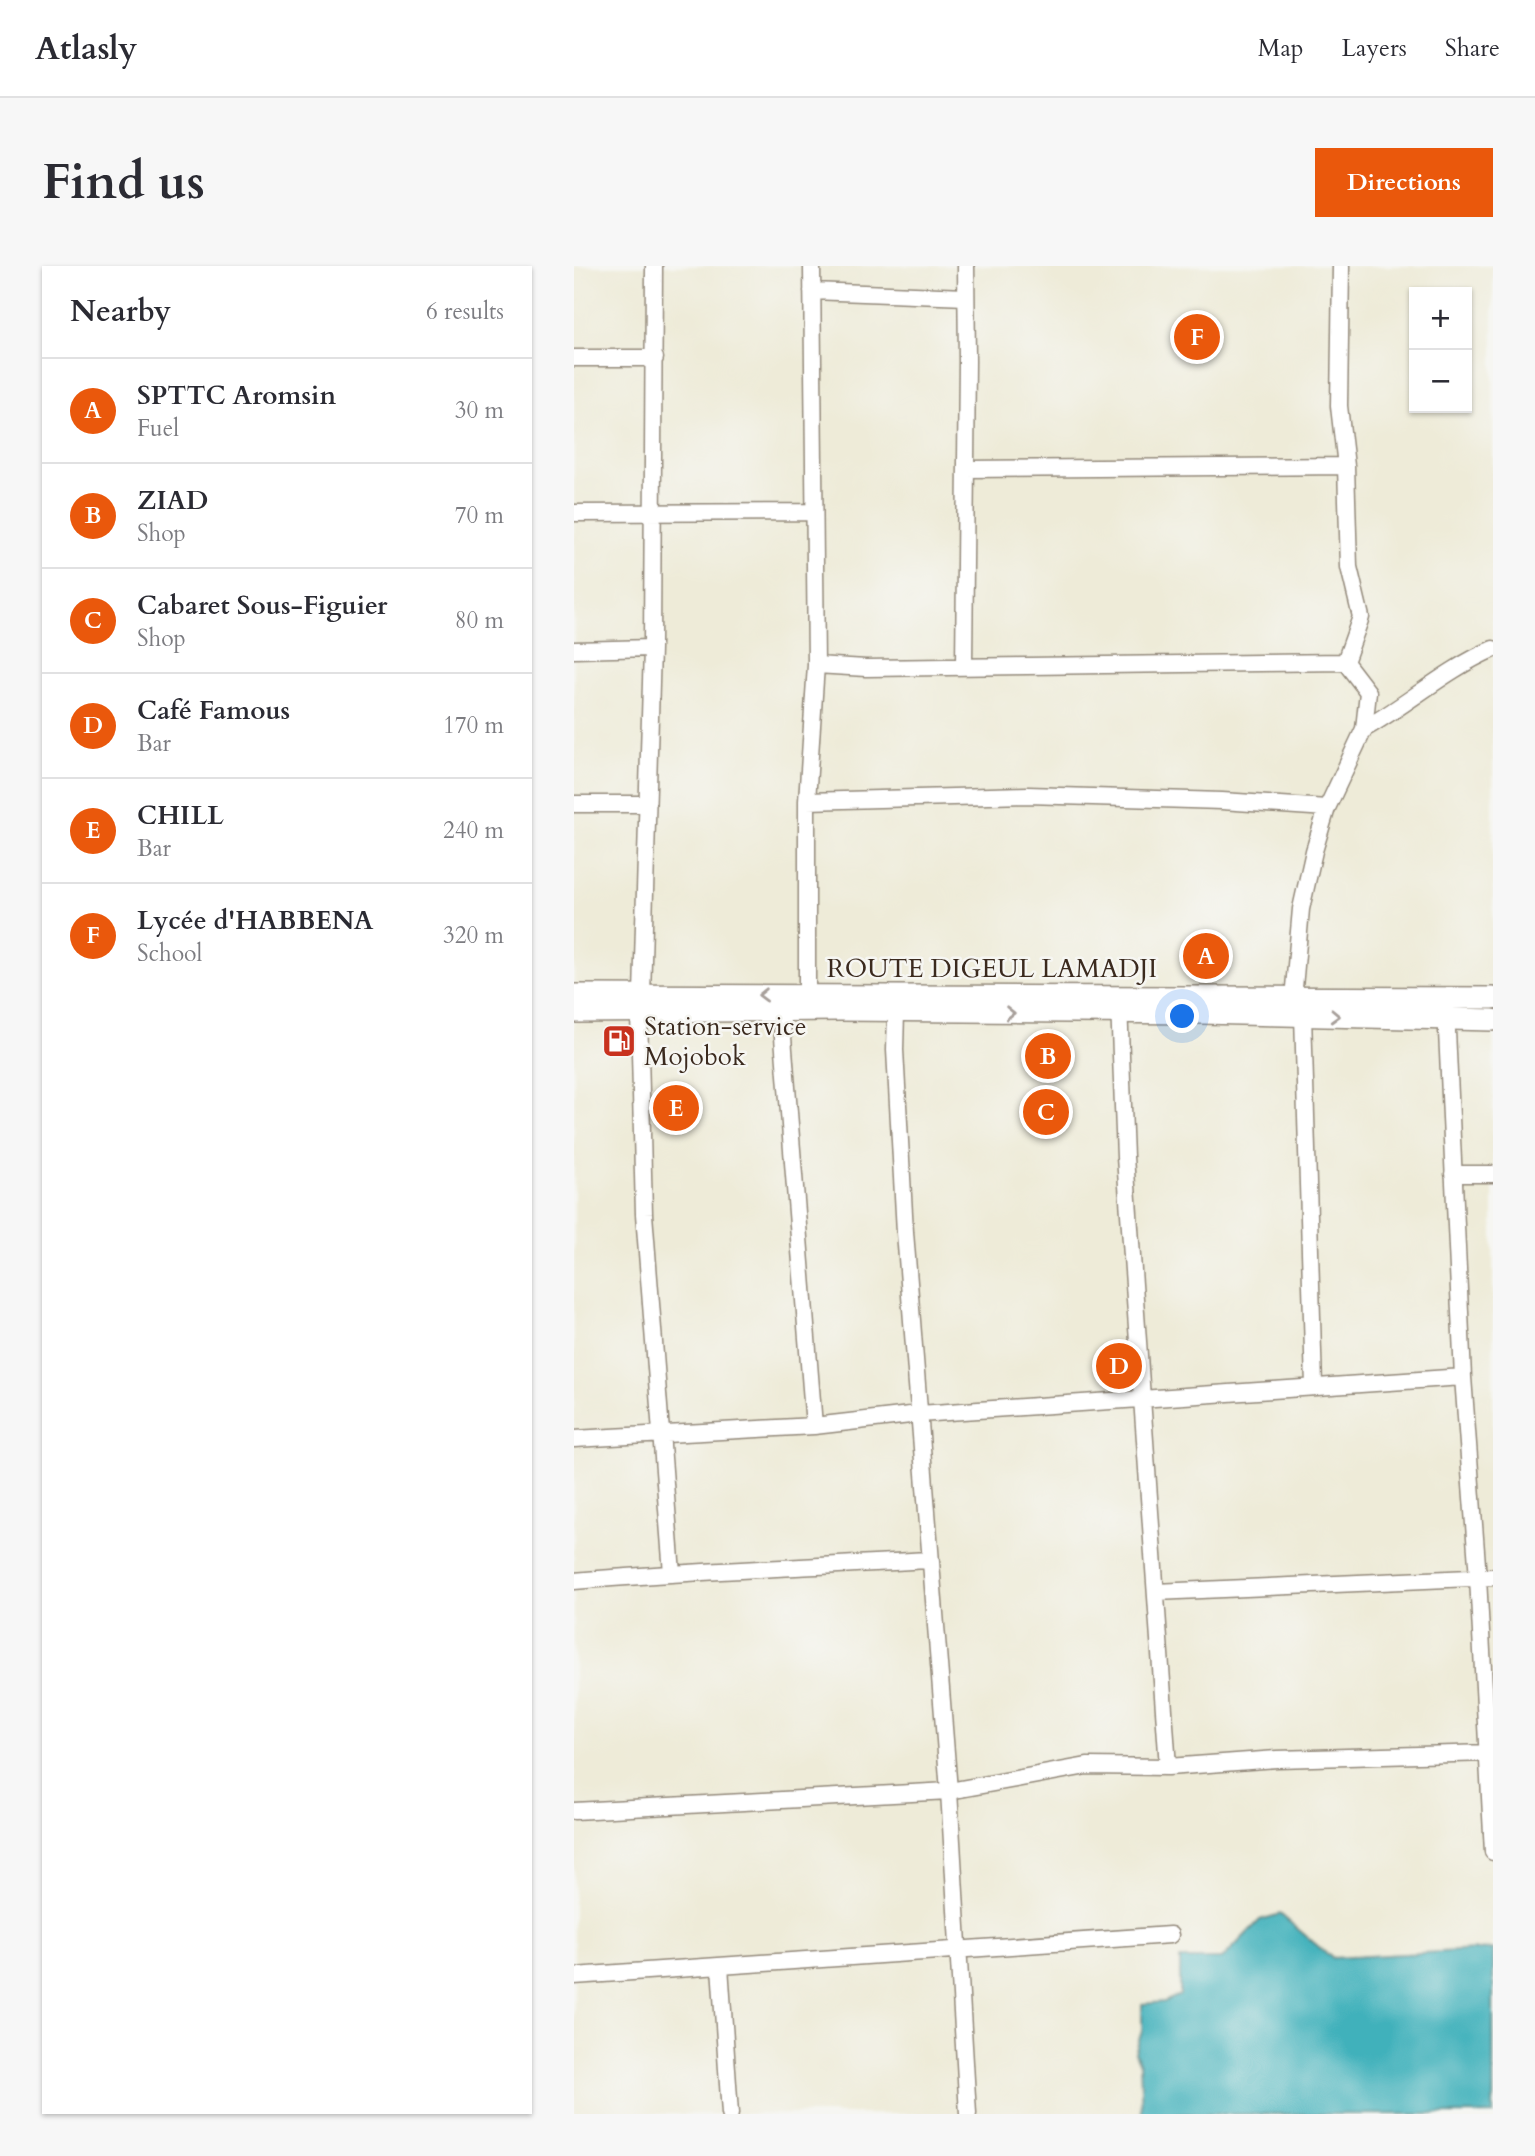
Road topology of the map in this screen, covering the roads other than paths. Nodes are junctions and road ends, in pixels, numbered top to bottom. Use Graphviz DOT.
graph roads {
  1 [pos="654,266"];
  2 [pos="812,266"];
  3 [pos="966,266"];
  4 [pos="1342,266"];
  5 [pos="812,291"];
  6 [pos="966,297"];
  7 [pos="574,358"];
  8 [pos="654,358"];
  9 [pos="1346,466"];
  10 [pos="967,468"];
  11 [pos="654,512"];
  12 [pos="814,512"];
  13 [pos="574,513"];
  14 [pos="652,648"];
  15 [pos="1493,649"];
  16 [pos="574,650"];
  17 [pos="1345,662"];
  18 [pos="816,665"];
  19 [pos="964,665"];
  20 [pos="1364,729"];
  21 [pos="807,801"];
  22 [pos="574,804"];
  23 [pos="647,804"];
  24 [pos="1327,808"];
  25 [pos="574,995"];
  26 [pos="807,995"];
  27 [pos="1493,998"];
  28 [pos="640,1004"];
  29 [pos="1119,1006"];
  30 [pos="1298,1007"];
  31 [pos="1446,1009"];
  32 [pos="574,1012"];
  33 [pos="780,1012"];
  34 [pos="896,1012"];
  35 [pos="1493,1020"];
  36 [pos="1453,1174"];
  37 [pos="1493,1174"];
  38 [pos="1463,1377"];
  39 [pos="1314,1386"];
  40 [pos="1141,1399"];
  41 [pos="919,1414"];
  42 [pos="814,1426"];
  43 [pos="663,1435"];
  44 [pos="574,1439"];
  45 [pos="929,1560"];
  46 [pos="672,1573"];
  47 [pos="1485,1578"];
  48 [pos="574,1581"];
  49 [pos="1156,1592"];
  50 [pos="1489,1753"];
  51 [pos="1168,1767"];
  52 [pos="948,1791"];
  53 [pos="574,1811"];
  54 [pos="1493,1852"];
  55 [pos="1170,1935"];
  56 [pos="957,1951"];
  57 [pos="720,1966"];
  58 [pos="574,1976"];
  59 [pos="730,2114"];
  60 [pos="968,2114"];
  1 -- 8 [label="street"];
  2 -- 5 [label="street"];
  3 -- 6 [label="street"];
  4 -- 9 [label="street"];
  5 -- 6 [label="street"];
  5 -- 12 [label="street"];
  6 -- 10 [label="street"];
  7 -- 8 [label="street"];
  8 -- 11 [label="street"];
  9 -- 10 [label="street"];
  9 -- 17 [label="street"];
  10 -- 19 [label="street"];
  11 -- 12 [label="street"];
  11 -- 13 [label="street"];
  11 -- 14 [label="street"];
  12 -- 18 [label="street"];
  14 -- 16 [label="street"];
  14 -- 23 [label="street"];
  15 -- 20 [label="street"];
  17 -- 19 [label="street"];
  17 -- 20 [label="street"];
  18 -- 19 [label="street"];
  18 -- 21 [label="street"];
  20 -- 24 [label="street"];
  21 -- 24 [label="street"];
  21 -- 26 [label="street"];
  22 -- 23 [label="street"];
  23 -- 28 [label="street"];
  24 -- 30 [label="street"];
  25 -- 28 [label="main road, ROUTE DIGEUL LAMADJI"];
  26 -- 28 [label="main road, ROUTE DIGEUL LAMADJI, one-way"];
  26 -- 29 [label="main road, ROUTE DIGEUL LAMADJI"];
  27 -- 31 [label="main road, ROUTE DIGEUL LAMADJI"];
  28 -- 32 [label="main road"];
  28 -- 33 [label="main road"];
  28 -- 43 [label="street"];
  29 -- 30 [label="main road, ROUTE DIGEUL LAMADJI"];
  34 -- 29 [label="main road, one-way"];
  29 -- 40 [label="street"];
  30 -- 31 [label="main road, ROUTE DIGEUL LAMADJI"];
  30 -- 39 [label="street"];
  31 -- 35 [label="main road"];
  31 -- 36 [label="street"];
  33 -- 34 [label="main road"];
  33 -- 42 [label="street"];
  34 -- 41 [label="street"];
  36 -- 37 [label="street"];
  36 -- 38 [label="street"];
  38 -- 39 [label="street"];
  38 -- 47 [label="street"];
  39 -- 40 [label="street"];
  40 -- 41 [label="street"];
  40 -- 49 [label="street"];
  41 -- 42 [label="street"];
  41 -- 45 [label="street"];
  42 -- 43 [label="street"];
  43 -- 44 [label="street"];
  43 -- 46 [label="street"];
  45 -- 46 [label="street"];
  45 -- 52 [label="street"];
  46 -- 48 [label="street"];
  47 -- 49 [label="street"];
  47 -- 50 [label="street"];
  49 -- 51 [label="street"];
  50 -- 51 [label="street"];
  50 -- 54 [label="street"];
  51 -- 52 [label="street"];
  52 -- 53 [label="street"];
  52 -- 56 [label="street"];
  55 -- 56 [label="street"];
  56 -- 57 [label="street"];
  56 -- 60 [label="street"];
  57 -- 58 [label="street"];
  57 -- 59 [label="street"];
}
